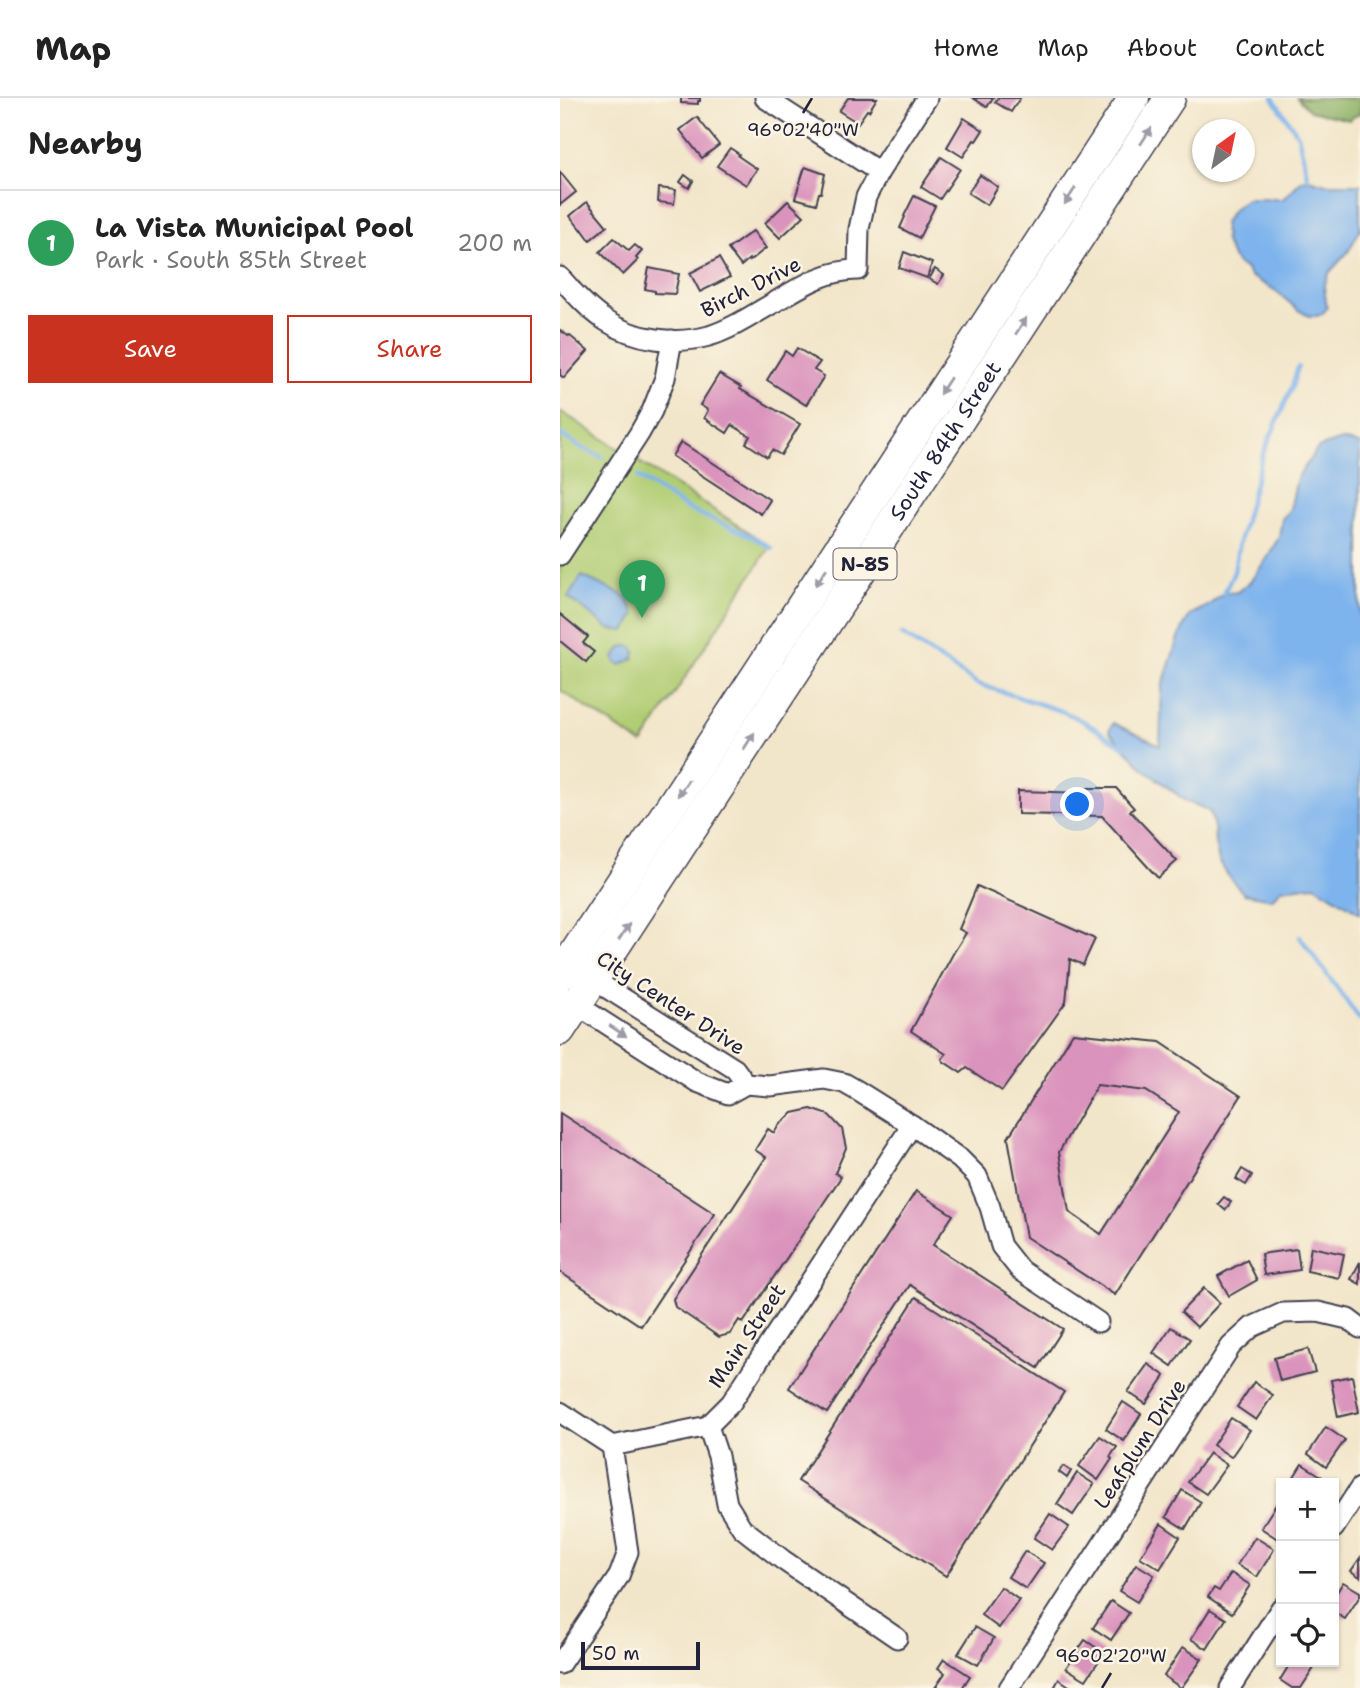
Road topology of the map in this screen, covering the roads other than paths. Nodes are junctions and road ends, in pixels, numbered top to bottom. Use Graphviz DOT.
graph roads {
  1 [pos="765,98"];
  2 [pos="927,98"];
  3 [pos="1134,98"];
  4 [pos="1170,98"];
  5 [pos="879,172"];
  6 [pos="560,277"];
  7 [pos="672,340"];
  8 [pos="560,555"];
  9 [pos="564,970"];
  10 [pos="593,980"];
  11 [pos="568,1000"];
  12 [pos="560,1030"];
  13 [pos="746,1084"];
  14 [pos="912,1125"];
  15 [pos="1098,1322"];
  16 [pos="1360,1328"];
  17 [pos="560,1412"];
  18 [pos="708,1426"];
  19 [pos="612,1446"];
  20 [pos="1360,1488"];
  21 [pos="1339,1520"];
  22 [pos="1276,1616"];
  23 [pos="897,1638"];
  24 [pos="560,1664"];
  25 [pos="1009,1688"];
  26 [pos="1230,1688"];
  1 -- 5 [label="street"];
  2 -- 5 [label="street"];
  3 -- 9 [label="main road, South 84th Street / N-85, one-way"];
  10 -- 4 [label="main road, South 84th Street / N-85, one-way"];
  5 -- 7 [label="street, Birch Drive"];
  6 -- 7 [label="street, Birch Drive"];
  7 -- 8 [label="street"];
  9 -- 10 [label="street, City Center Drive"];
  10 -- 11 [label="main road, South 84th Street / N-85"];
  10 -- 13 [label="street, City Center Drive"];
  11 -- 12 [label="main road, South 84th Street / N-85"];
  11 -- 13 [label="street, City Center Drive, one-way"];
  13 -- 14 [label="street, City Center Drive"];
  14 -- 15 [label="street, City Center Drive"];
  14 -- 18 [label="street, Main Street"];
  16 -- 25 [label="street, Leafplum Drive"];
  17 -- 19 [label="street"];
  18 -- 19 [label="street"];
  18 -- 23 [label="street"];
  19 -- 24 [label="street"];
  20 -- 21 [label="street"];
  22 -- 26 [label="street"];
}
